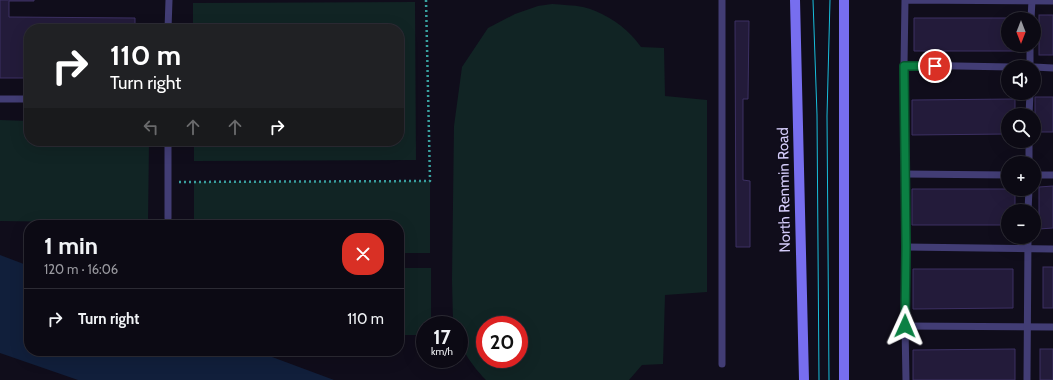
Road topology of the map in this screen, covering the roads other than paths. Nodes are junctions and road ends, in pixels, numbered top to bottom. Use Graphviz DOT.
graph roads {
  1 [pos="169,0"];
  2 [pos="722,0"];
  3 [pos="795,0"];
  4 [pos="844,0"];
  5 [pos="1032,1"];
  6 [pos="1053,1"];
  7 [pos="1031,12"];
  8 [pos="168,24"];
  9 [pos="904,66"];
  10 [pos="1001,67"];
  11 [pos="1041,67"];
  12 [pos="1053,68"];
  13 [pos="0,99"];
  14 [pos="24,99"];
  15 [pos="168,146"];
  16 [pos="905,174"];
  17 [pos="1001,175"];
  18 [pos="1041,175"];
  19 [pos="1053,175"];
  20 [pos="168,218"];
  21 [pos="1028,244"];
  22 [pos="906,247"];
  23 [pos="1028,249"];
  24 [pos="1053,249"];
  25 [pos="905,326"];
  26 [pos="1028,327"];
  27 [pos="1053,327"];
  28 [pos="722,364"];
  29 [pos="804,380"];
  30 [pos="844,380"];
  31 [pos="906,380"];
  32 [pos="1027,380"];
  1 -- 8 [label="lane"];
  2 -- 28 [label="lane"];
  3 -- 29 [label="main road, North Renmin Road"];
  4 -- 30 [label="main road"];
  5 -- 6 [label="lane"];
  5 -- 7 [label="lane"];
  5 -- 9 [label="lane"];
  9 -- 10 [label="lane"];
  9 -- 16 [label="lane"];
  11 -- 12 [label="lane"];
  13 -- 14 [label="lane"];
  15 -- 20 [label="lane"];
  16 -- 17 [label="lane"];
  16 -- 22 [label="lane"];
  18 -- 19 [label="lane"];
  21 -- 23 [label="lane"];
  22 -- 23 [label="lane"];
  22 -- 25 [label="lane"];
  23 -- 24 [label="lane"];
  23 -- 26 [label="lane"];
  25 -- 26 [label="lane"];
  25 -- 31 [label="lane"];
  26 -- 27 [label="lane"];
  26 -- 32 [label="lane"];
}
